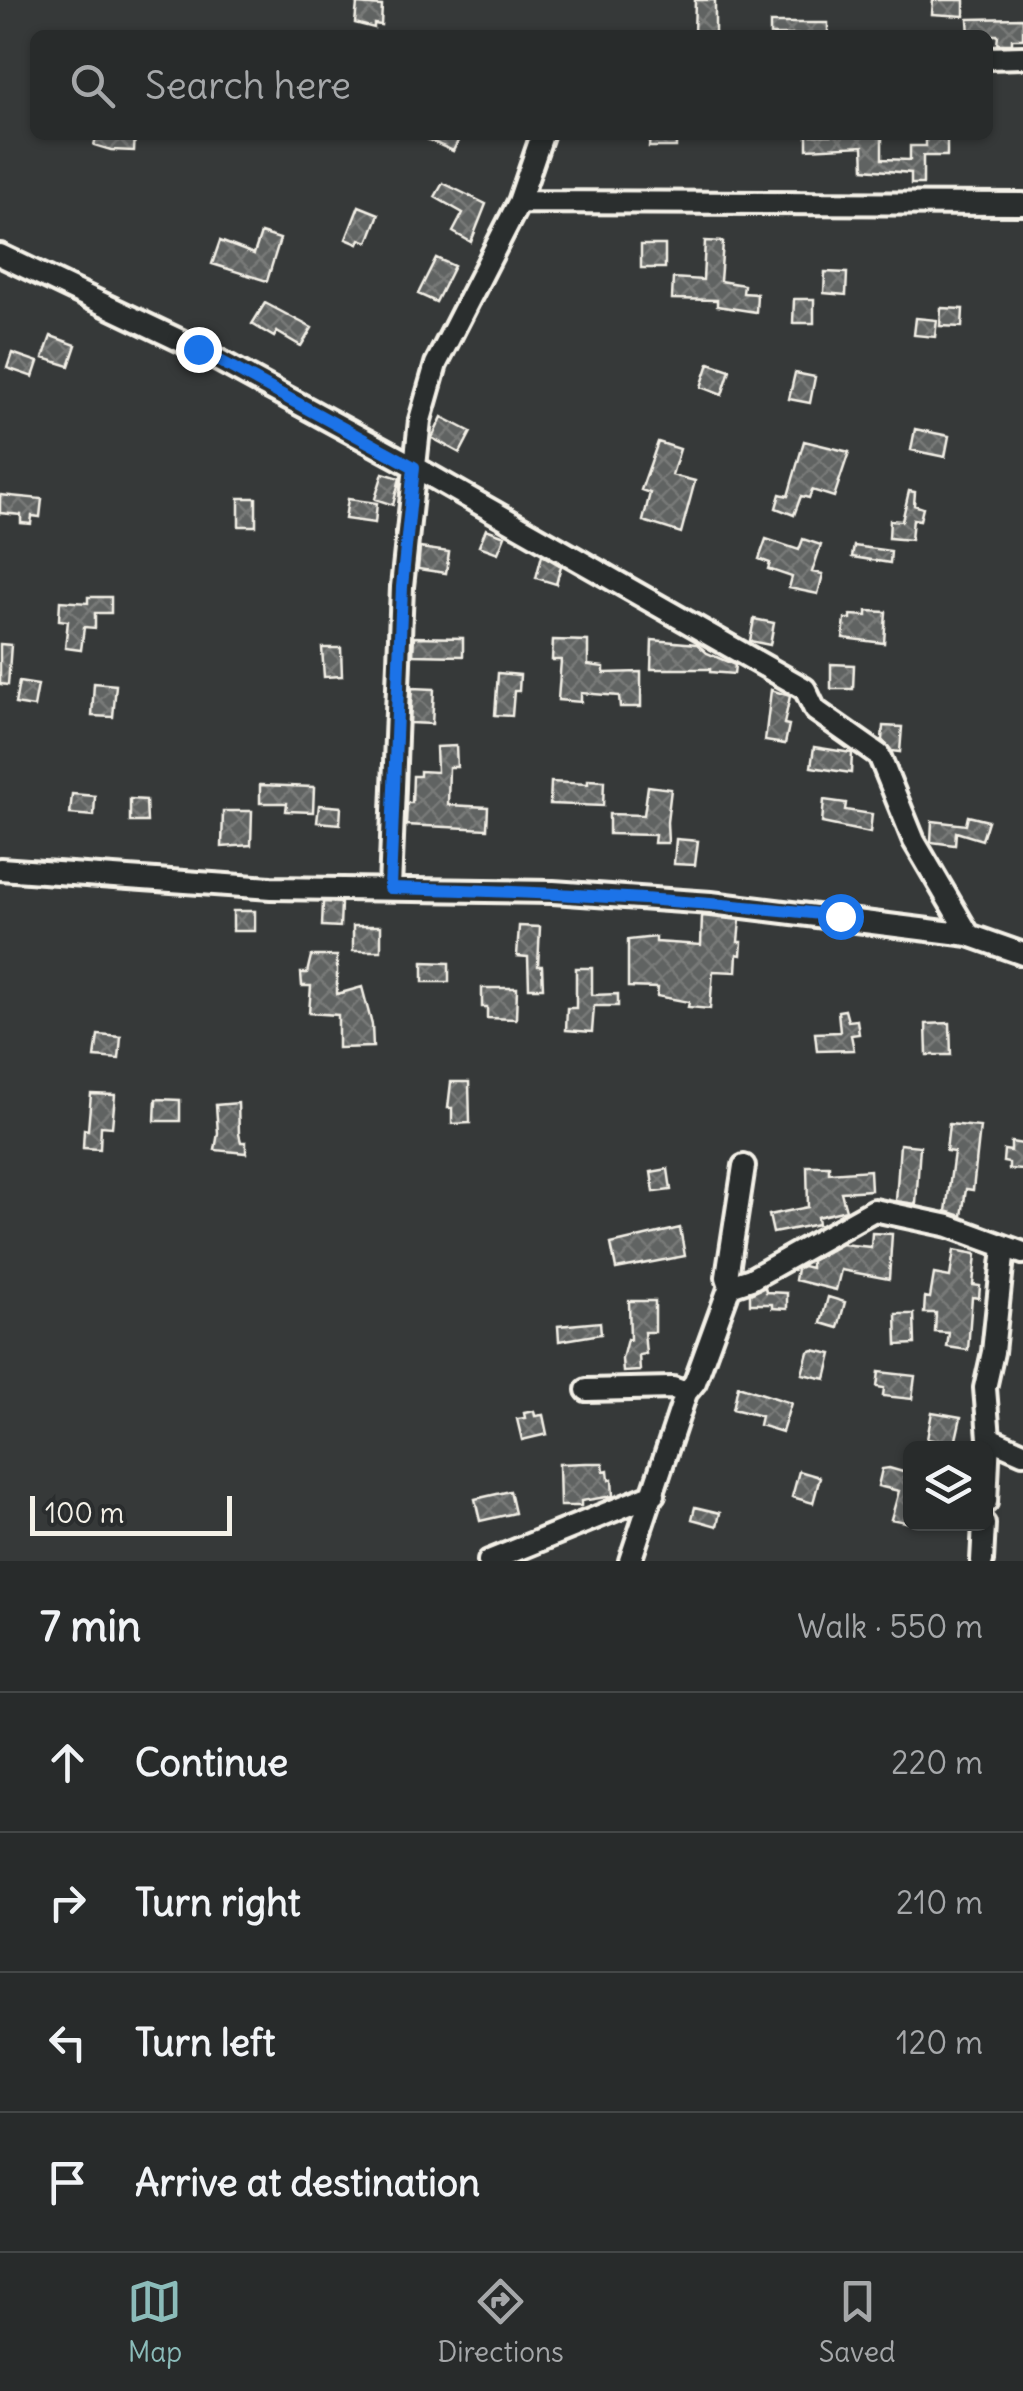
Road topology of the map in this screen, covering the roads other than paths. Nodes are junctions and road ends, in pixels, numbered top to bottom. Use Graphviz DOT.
graph roads {
  1 [pos="1023,57"];
  2 [pos="993,58"];
  3 [pos="540,140"];
  4 [pos="518,202"];
  5 [pos="1023,204"];
  6 [pos="0,254"];
  7 [pos="414,467"];
  8 [pos="0,869"];
  9 [pos="390,888"];
  10 [pos="969,935"];
  11 [pos="1023,954"];
  12 [pos="744,1166"];
  13 [pos="1014,1250"];
  14 [pos="730,1286"];
  15 [pos="586,1390"];
  16 [pos="686,1393"];
  17 [pos="989,1438"];
  18 [pos="989,1441"];
  19 [pos="1023,1453"];
  20 [pos="654,1494"];
  21 [pos="984,1531"];
  22 [pos="489,1561"];
  23 [pos="630,1561"];
  24 [pos="982,1561"];
  1 -- 2 [label="street"];
  3 -- 4 [label="street"];
  4 -- 5 [label="street"];
  4 -- 7 [label="street"];
  6 -- 7 [label="street"];
  7 -- 9 [label="street"];
  7 -- 10 [label="street"];
  8 -- 9 [label="street"];
  9 -- 10 [label="street"];
  10 -- 11 [label="street"];
  12 -- 14 [label="street"];
  13 -- 14 [label="street"];
  13 -- 17 [label="street"];
  14 -- 16 [label="street"];
  15 -- 16 [label="street"];
  16 -- 20 [label="street"];
  17 -- 18 [label="street"];
  17 -- 19 [label="street"];
  20 -- 22 [label="street"];
  20 -- 23 [label="street"];
  21 -- 24 [label="street"];
}
